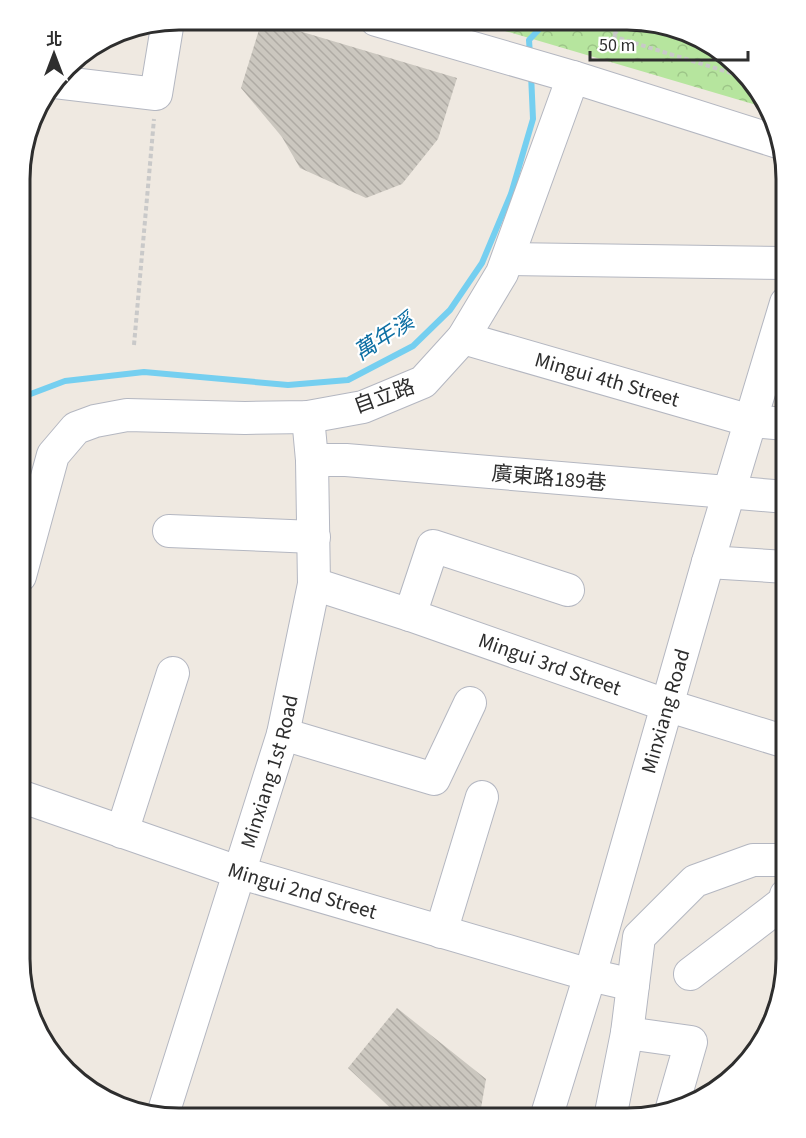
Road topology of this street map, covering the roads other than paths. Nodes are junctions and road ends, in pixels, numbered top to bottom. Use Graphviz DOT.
graph roads {
  1 [pos="447,30"];
  2 [pos="166,31"];
  3 [pos="468,33"];
  4 [pos="573,77"];
  5 [pos="72,84"];
  6 [pos="770,140"];
  7 [pos="508,259"];
  8 [pos="776,263"];
  9 [pos="776,337"];
  10 [pos="463,338"];
  11 [pos="308,417"];
  12 [pos="751,422"];
  13 [pos="776,423"];
  14 [pos="312,459"];
  15 [pos="729,493"];
  16 [pos="776,497"];
  17 [pos="169,531"];
  18 [pos="314,537"];
  19 [pos="30,539"];
  20 [pos="708,562"];
  21 [pos="776,566"];
  22 [pos="314,584"];
  23 [pos="568,590"];
  24 [pos="410,615"];
  25 [pos="173,673"];
  26 [pos="470,703"];
  27 [pos="666,705"];
  28 [pos="283,734"];
  29 [pos="776,739"];
  30 [pos="482,797"];
  31 [pos="30,800"];
  32 [pos="122,832"];
  33 [pos="776,860"];
  34 [pos="238,872"];
  35 [pos="776,908"];
  36 [pos="441,932"];
  37 [pos="690,974"];
  38 [pos="590,975"];
  39 [pos="633,985"];
  40 [pos="627,1033"];
  41 [pos="674,1100"];
  42 [pos="165,1107"];
  43 [pos="549,1108"];
  44 [pos="612,1108"];
  1 -- 3 [label="street"];
  2 -- 5 [label="street"];
  3 -- 4 [label="street"];
  4 -- 6 [label="street"];
  4 -- 7 [label="street, 自立路"];
  7 -- 8 [label="street"];
  7 -- 10 [label="street, 自立路"];
  9 -- 12 [label="street, Minxiang Road"];
  10 -- 11 [label="street, 自立路"];
  10 -- 12 [label="street, Mingui 4th Street"];
  11 -- 14 [label="street, Minxiang 1st Road"];
  11 -- 19 [label="street, 自立路"];
  12 -- 13 [label="street, Mingui 4th Street"];
  12 -- 15 [label="street, Minxiang Road"];
  14 -- 15 [label="street, 廣東路189巷"];
  14 -- 18 [label="street, Minxiang 1st Road"];
  15 -- 16 [label="street, 廣東路189巷"];
  15 -- 20 [label="street, Minxiang Road"];
  17 -- 18 [label="street"];
  18 -- 22 [label="street, Minxiang 1st Road"];
  20 -- 21 [label="street"];
  20 -- 27 [label="street, Minxiang Road"];
  22 -- 24 [label="street, Mingui 3rd Street"];
  22 -- 28 [label="street, Minxiang 1st Road"];
  23 -- 24 [label="street"];
  24 -- 27 [label="street, Mingui 3rd Street"];
  25 -- 32 [label="street"];
  26 -- 28 [label="street"];
  27 -- 29 [label="street, Mingui 3rd Street"];
  27 -- 38 [label="street, Minxiang Road"];
  28 -- 34 [label="street, Minxiang 1st Road"];
  30 -- 36 [label="street"];
  31 -- 32 [label="street, Mingui 2nd Street"];
  32 -- 34 [label="street, Mingui 2nd Street"];
  33 -- 39 [label="street"];
  34 -- 36 [label="street, Mingui 2nd Street"];
  34 -- 42 [label="street, Minxiang 1st Road"];
  35 -- 37 [label="street"];
  36 -- 38 [label="street, Mingui 2nd Street"];
  38 -- 39 [label="street, Mingui 2nd Street"];
  38 -- 43 [label="street, Minxiang Road"];
  39 -- 40 [label="street"];
  40 -- 41 [label="street"];
  40 -- 44 [label="street"];
}
